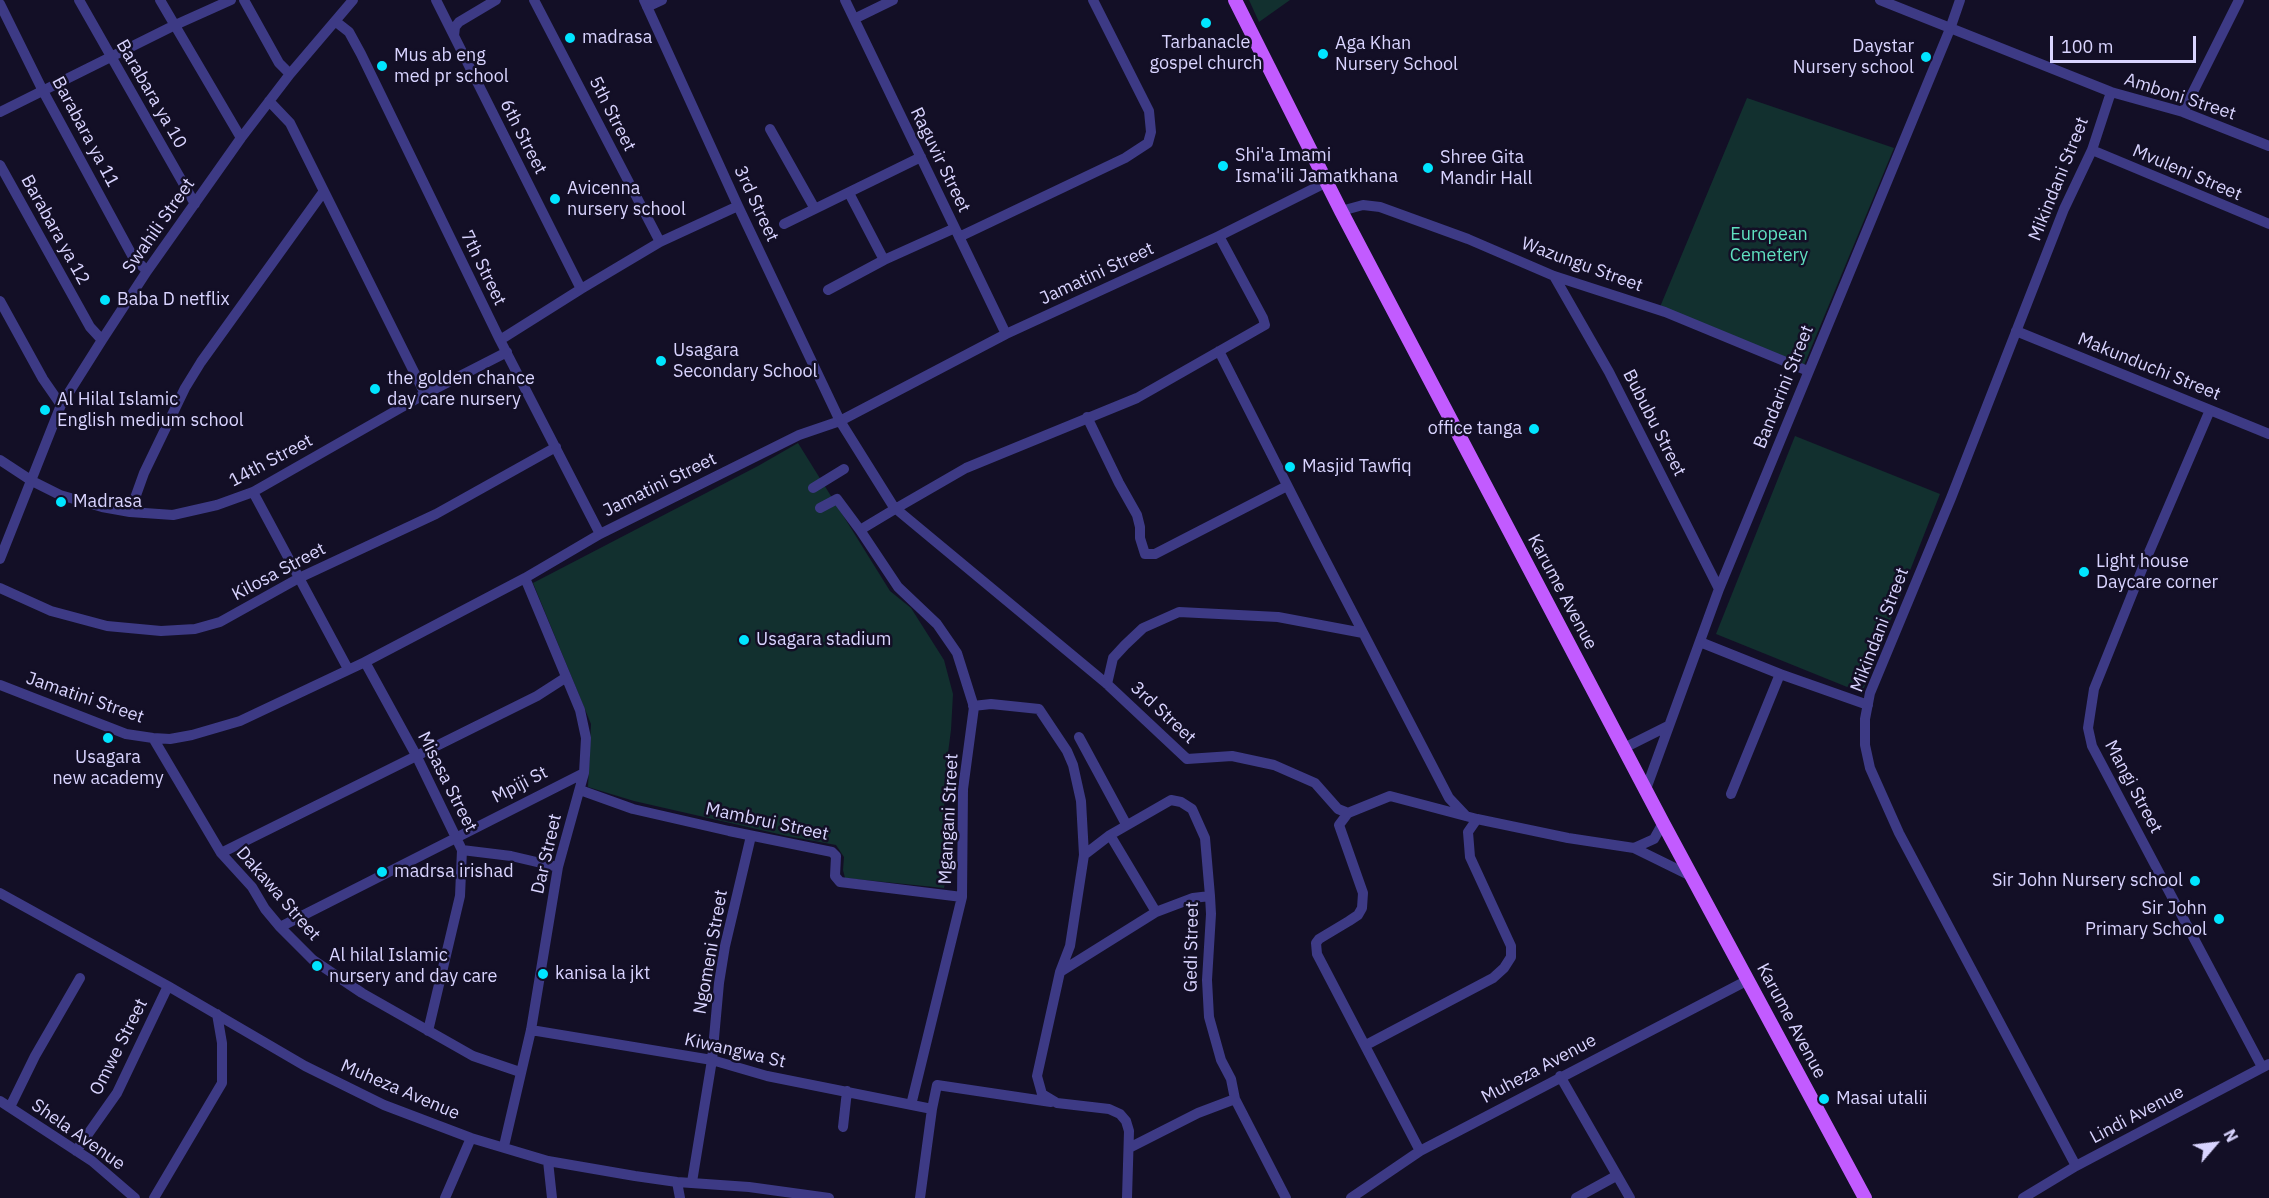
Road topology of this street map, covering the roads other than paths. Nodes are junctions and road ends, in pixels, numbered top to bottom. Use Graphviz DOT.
graph roads {
  1 [pos="79,0"];
  2 [pos="160,0"];
  3 [pos="231,0"];
  4 [pos="244,0"];
  5 [pos="353,0"];
  6 [pos="436,0"];
  7 [pos="496,0"];
  8 [pos="534,0"];
  9 [pos="662,0"];
  10 [pos="845,0"];
  11 [pos="892,0"];
  12 [pos="1094,0"];
  13 [pos="1234,0"];
  14 [pos="1880,0"];
  15 [pos="1960,0"];
  16 [pos="2239,0"];
  17 [pos="0,4"];
  18 [pos="646,4"];
  19 [pos="854,19"];
  20 [pos="335,21"];
  21 [pos="173,26"];
  22 [pos="1950,29"];
  23 [pos="454,36"];
  24 [pos="111,58"];
  25 [pos="290,74"];
  26 [pos="43,91"];
  27 [pos="2111,92"];
  28 [pos="269,101"];
  29 [pos="0,112"];
  30 [pos="2183,112"];
  31 [pos="770,129"];
  32 [pos="241,138"];
  33 [pos="2269,146"];
  34 [pos="2092,150"];
  35 [pos="921,157"];
  36 [pos="0,165"];
  37 [pos="1327,182"];
  38 [pos="324,191"];
  39 [pos="849,193"];
  40 [pos="195,204"];
  41 [pos="738,206"];
  42 [pos="815,209"];
  43 [pos="1341,211"];
  44 [pos="784,224"];
  45 [pos="2269,224"];
  46 [pos="957,232"];
  47 [pos="1219,236"];
  48 [pos="660,242"];
  49 [pos="884,260"];
  50 [pos="147,271"];
  51 [pos="1554,276"];
  52 [pos="581,289"];
  53 [pos="828,290"];
  54 [pos="0,301"];
  55 [pos="2016,331"];
  56 [pos="1006,334"];
  57 [pos="102,340"];
  58 [pos="500,340"];
  59 [pos="1220,351"];
  60 [pos="507,352"];
  61 [pos="1809,371"];
  62 [pos="425,394"];
  63 [pos="61,405"];
  64 [pos="2210,410"];
  65 [pos="1087,417"];
  66 [pos="840,421"];
  67 [pos="2269,434"];
  68 [pos="556,447"];
  69 [pos="0,460"];
  70 [pos="844,469"];
  71 [pos="32,481"];
  72 [pos="1287,486"];
  73 [pos="813,488"];
  74 [pos="253,492"];
  75 [pos="820,508"];
  76 [pos="895,509"];
  77 [pos="130,512"];
  78 [pos="860,530"];
  79 [pos="600,534"];
  80 [pos="0,559"];
  81 [pos="299,578"];
  82 [pos="525,578"];
  83 [pos="0,588"];
  84 [pos="1719,589"];
  85 [pos="1363,633"];
  86 [pos="1700,642"];
  87 [pos="365,662"];
  88 [pos="348,669"];
  89 [pos="1780,674"];
  90 [pos="565,678"];
  91 [pos="1107,684"];
  92 [pos="0,685"];
  93 [pos="1868,705"];
  94 [pos="973,706"];
  95 [pos="1668,726"];
  96 [pos="1079,737"];
  97 [pos="153,738"];
  98 [pos="1624,748"];
  99 [pos="416,755"];
  100 [pos="584,773"];
  101 [pos="1646,789"];
  102 [pos="580,790"];
  103 [pos="1731,794"];
  104 [pos="1348,813"];
  105 [pos="1472,818"];
  106 [pos="1663,823"];
  107 [pos="1126,824"];
  108 [pos="1110,835"];
  109 [pos="457,836"];
  110 [pos="751,836"];
  111 [pos="1634,848"];
  112 [pos="462,850"];
  113 [pos="221,853"];
  114 [pos="1084,855"];
  115 [pos="558,867"];
  116 [pos="1694,878"];
  117 [pos="0,893"];
  118 [pos="1210,896"];
  119 [pos="962,897"];
  120 [pos="1156,912"];
  121 [pos="280,927"];
  122 [pos="1060,972"];
  123 [pos="80,978"];
  124 [pos="1748,980"];
  125 [pos="168,986"];
  126 [pos="217,1014"];
  127 [pos="531,1030"];
  128 [pos="428,1031"];
  129 [pos="1366,1045"];
  130 [pos="712,1060"];
  131 [pos="2266,1065"];
  132 [pos="520,1072"];
  133 [pos="1560,1076"];
  134 [pos="847,1091"];
  135 [pos="1235,1099"];
  136 [pos="1057,1103"];
  137 [pos="5,1104"];
  138 [pos="911,1105"];
  139 [pos="932,1109"];
  140 [pos="843,1127"];
  141 [pos="471,1138"];
  142 [pos="504,1146"];
  143 [pos="1129,1148"];
  144 [pos="1420,1150"];
  145 [pos="76,1151"];
  146 [pos="548,1161"];
  147 [pos="2076,1166"];
  148 [pos="1616,1176"];
  149 [pos="677,1182"];
  150 [pos="692,1182"];
  151 [pos="772,1194"];
  152 [pos="135,1198"];
  153 [pos="154,1198"];
  154 [pos="445,1198"];
  155 [pos="552,1198"];
  156 [pos="680,1198"];
  157 [pos="829,1198"];
  158 [pos="920,1198"];
  159 [pos="1127,1198"];
  160 [pos="1286,1198"];
  161 [pos="1351,1198"];
  162 [pos="1576,1198"];
  163 [pos="1630,1198"];
  164 [pos="1865,1198"];
  165 [pos="2023,1198"];
  1 -- 24 [label="street, Barabara ya 10"];
  2 -- 21 [label="street"];
  3 -- 21 [label="street"];
  4 -- 25 [label="street"];
  5 -- 20 [label="street, Swahili Street"];
  6 -- 23 [label="street, 6th Street"];
  7 -- 23 [label="street"];
  8 -- 48 [label="street, 5th Street"];
  9 -- 18 [label="street"];
  10 -- 19 [label="street, Raguvir Street"];
  11 -- 19 [label="street"];
  12 -- 46 [label="street"];
  13 -- 37 [label="main road, Karume Avenue"];
  14 -- 22 [label="street, Amboni Street"];
  15 -- 22 [label="street, Bandarini Street"];
  16 -- 30 [label="street"];
  17 -- 26 [label="street, Barabara ya 11"];
  18 -- 41 [label="street, 3rd Street"];
  19 -- 35 [label="street, Raguvir Street"];
  20 -- 25 [label="street, Swahili Street"];
  20 -- 58 [label="street, 7th Street"];
  21 -- 24 [label="street"];
  21 -- 32 [label="street"];
  22 -- 27 [label="street, Amboni Street"];
  22 -- 61 [label="street, Bandarini Street"];
  23 -- 52 [label="street, 6th Street"];
  24 -- 26 [label="street"];
  24 -- 40 [label="street, Barabara ya 10"];
  25 -- 28 [label="street, Swahili Street"];
  26 -- 29 [label="street"];
  26 -- 50 [label="street, Barabara ya 11"];
  27 -- 30 [label="street, Amboni Street"];
  27 -- 34 [label="street, Mikindani Street"];
  28 -- 32 [label="street, Swahili Street"];
  28 -- 38 [label="street"];
  30 -- 33 [label="street, Amboni Street"];
  31 -- 42 [label="street"];
  32 -- 40 [label="street, Swahili Street"];
  34 -- 45 [label="street, Mvuleni Street"];
  34 -- 55 [label="street, Mikindani Street"];
  35 -- 39 [label="street"];
  35 -- 46 [label="street, Raguvir Street"];
  36 -- 57 [label="street, Barabara ya 12"];
  37 -- 43 [label="main road, Karume Avenue"];
  37 -- 47 [label="street, Jamatini Street"];
  38 -- 62 [label="street"];
  38 -- 77 [label="street"];
  39 -- 42 [label="street"];
  39 -- 49 [label="street"];
  40 -- 50 [label="street, Swahili Street"];
  41 -- 48 [label="street"];
  41 -- 66 [label="street, 3rd Street"];
  42 -- 44 [label="street"];
  43 -- 51 [label="street, Wazungu Street"];
  43 -- 98 [label="main road, Karume Avenue"];
  46 -- 49 [label="street"];
  46 -- 56 [label="street, Raguvir Street"];
  47 -- 56 [label="street, Jamatini Street"];
  47 -- 59 [label="street"];
  48 -- 52 [label="street"];
  49 -- 53 [label="street"];
  50 -- 57 [label="street, Swahili Street"];
  51 -- 61 [label="street, Wazungu Street"];
  51 -- 84 [label="street, Bububu Street"];
  52 -- 58 [label="street"];
  54 -- 63 [label="street"];
  55 -- 64 [label="street, Makunduchi Street"];
  55 -- 93 [label="street, Mikindani Street"];
  56 -- 66 [label="street, Jamatini Street"];
  57 -- 63 [label="street, Swahili Street"];
  58 -- 60 [label="street, 7th Street"];
  59 -- 65 [label="street"];
  59 -- 72 [label="street"];
  60 -- 62 [label="street, 14th Street"];
  60 -- 68 [label="street, 7th Street"];
  61 -- 84 [label="street, Bandarini Street"];
  62 -- 74 [label="street, 14th Street"];
  63 -- 71 [label="street, Swahili Street"];
  64 -- 67 [label="street, Makunduchi Street"];
  64 -- 131 [label="street, Mangi Street"];
  65 -- 72 [label="street"];
  65 -- 76 [label="street"];
  66 -- 76 [label="street"];
  66 -- 79 [label="street, Jamatini Street"];
  68 -- 79 [label="street, 7th Street"];
  68 -- 81 [label="street, Kilosa Street"];
  69 -- 71 [label="street, 14th Street"];
  70 -- 73 [label="street"];
  71 -- 77 [label="street, 14th Street"];
  71 -- 80 [label="street, Swahili Street"];
  72 -- 85 [label="street"];
  74 -- 77 [label="street, 14th Street"];
  74 -- 81 [label="street"];
  75 -- 78 [label="street, Mgangani Street"];
  76 -- 78 [label="street"];
  76 -- 91 [label="street, 3rd Street"];
  78 -- 94 [label="street, Mgangani Street"];
  79 -- 82 [label="street, Jamatini Street"];
  81 -- 83 [label="street, Kilosa Street"];
  81 -- 88 [label="street"];
  82 -- 87 [label="street, Jamatini Street"];
  82 -- 90 [label="street, Dar Street"];
  84 -- 86 [label="street, Bandarini Street"];
  85 -- 91 [label="street"];
  85 -- 105 [label="street"];
  86 -- 89 [label="street"];
  86 -- 95 [label="street, Bandarini Street"];
  87 -- 88 [label="street, Jamatini Street"];
  87 -- 99 [label="street, Misasa Street"];
  88 -- 97 [label="street, Jamatini Street"];
  89 -- 93 [label="street"];
  89 -- 103 [label="street"];
  90 -- 99 [label="street"];
  90 -- 100 [label="street, Dar Street"];
  91 -- 104 [label="street, 3rd Street"];
  92 -- 97 [label="street, Jamatini Street"];
  93 -- 147 [label="street, Mikindani Street"];
  94 -- 114 [label="street"];
  94 -- 119 [label="street, Mgangani Street"];
  95 -- 98 [label="street"];
  95 -- 101 [label="street, Bandarini Street"];
  96 -- 107 [label="street"];
  97 -- 113 [label="street, Dakawa Street"];
  98 -- 101 [label="main road, Karume Avenue"];
  99 -- 109 [label="street, Misasa Street"];
  99 -- 113 [label="street"];
  100 -- 102 [label="street, Dar Street"];
  100 -- 109 [label="street, Mpiji St"];
  101 -- 106 [label="main road, Karume Avenue"];
  102 -- 110 [label="street, Mambrui Street"];
  102 -- 115 [label="street, Dar Street"];
  104 -- 105 [label="street"];
  104 -- 129 [label="street"];
  105 -- 111 [label="street"];
  105 -- 129 [label="street"];
  106 -- 111 [label="street"];
  106 -- 116 [label="main road, Karume Avenue"];
  107 -- 108 [label="street, Gedi Street"];
  107 -- 118 [label="street, Gedi Street"];
  108 -- 114 [label="street, Gedi Street"];
  108 -- 120 [label="street"];
  109 -- 112 [label="street, Misasa Street"];
  109 -- 121 [label="street, Mpiji St"];
  110 -- 119 [label="street, Mambrui Street"];
  110 -- 130 [label="street, Ngomeni Street"];
  111 -- 116 [label="street"];
  112 -- 115 [label="street"];
  112 -- 128 [label="street, Misasa Street"];
  113 -- 121 [label="street, Dakawa Street"];
  114 -- 122 [label="street"];
  115 -- 127 [label="street, Dar Street"];
  116 -- 124 [label="main road, Karume Avenue"];
  117 -- 125 [label="street, Muheza Avenue"];
  118 -- 120 [label="street"];
  118 -- 135 [label="street, Gedi Street"];
  119 -- 138 [label="street, Mgangani Street"];
  120 -- 122 [label="street"];
  121 -- 128 [label="street, Dakawa Street"];
  122 -- 136 [label="street"];
  123 -- 137 [label="street"];
  124 -- 133 [label="street, Muheza Avenue"];
  124 -- 164 [label="main road, Karume Avenue"];
  125 -- 126 [label="street, Muheza Avenue"];
  125 -- 145 [label="street, Omwe Street"];
  126 -- 141 [label="street, Muheza Avenue"];
  126 -- 153 [label="street"];
  127 -- 130 [label="street, Kiwangwa St"];
  127 -- 132 [label="street, Dar Street"];
  128 -- 132 [label="street, Dakawa Street"];
  129 -- 144 [label="street"];
  130 -- 134 [label="street, Kiwangwa St"];
  130 -- 150 [label="street, Ngomeni Street"];
  131 -- 147 [label="street, Lindi Avenue"];
  132 -- 142 [label="street, Dar Street"];
  133 -- 144 [label="street, Muheza Avenue"];
  133 -- 148 [label="street"];
  134 -- 138 [label="street, Kiwangwa St"];
  134 -- 140 [label="street"];
  135 -- 143 [label="street"];
  135 -- 160 [label="street, Gedi Street"];
  136 -- 139 [label="street"];
  136 -- 143 [label="street"];
  137 -- 145 [label="street, Shela Avenue"];
  138 -- 139 [label="street, Kiwangwa St"];
  139 -- 158 [label="street"];
  141 -- 142 [label="street, Muheza Avenue"];
  141 -- 154 [label="street"];
  142 -- 146 [label="street, Muheza Avenue"];
  143 -- 159 [label="street"];
  144 -- 161 [label="street, Muheza Avenue"];
  145 -- 152 [label="street, Shela Avenue"];
  146 -- 149 [label="street, Muheza Avenue"];
  146 -- 155 [label="street"];
  147 -- 165 [label="street, Lindi Avenue"];
  148 -- 162 [label="street"];
  148 -- 163 [label="street"];
  149 -- 150 [label="street, Muheza Avenue"];
  149 -- 156 [label="street"];
  150 -- 151 [label="street, Muheza Avenue"];
  151 -- 157 [label="street, Muheza Avenue"];
}
